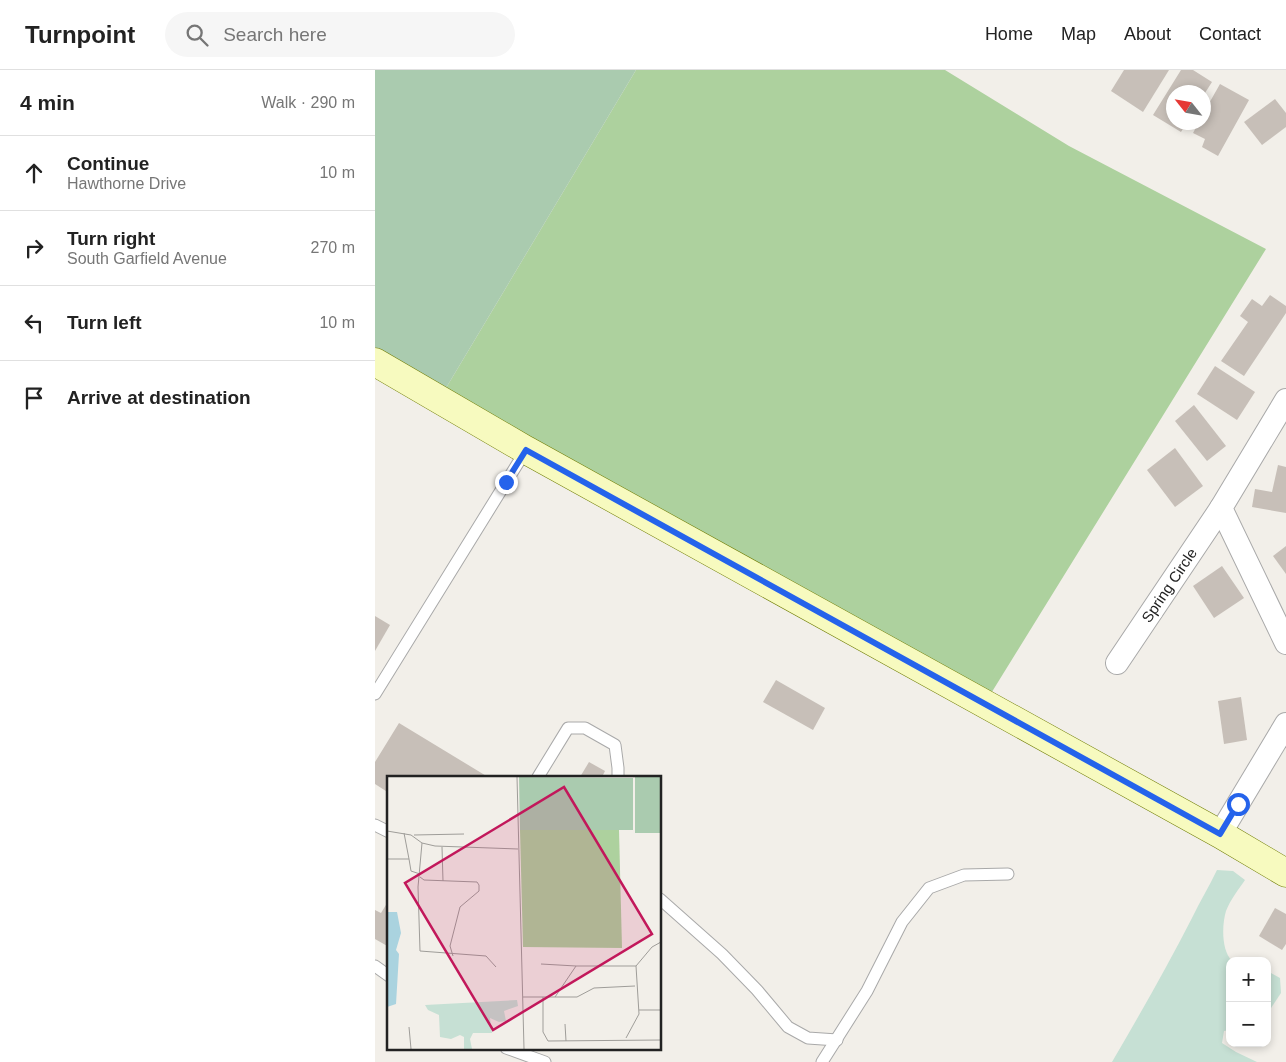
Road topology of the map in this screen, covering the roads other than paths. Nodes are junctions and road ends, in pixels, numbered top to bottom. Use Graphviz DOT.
graph roads {
  1 [pos="375,362"];
  2 [pos="1286,400"];
  3 [pos="526,450"];
  4 [pos="1221,508"];
  5 [pos="1286,642"];
  6 [pos="1117,663"];
  7 [pos="375,694"];
  8 [pos="1282,739"];
  9 [pos="539,776"];
  10 [pos="618,776"];
  11 [pos="375,825"];
  12 [pos="387,831"];
  13 [pos="1220,834"];
  14 [pos="1286,873"];
  15 [pos="1008,874"];
  16 [pos="661,900"];
  17 [pos="375,966"];
  18 [pos="387,975"];
  19 [pos="837,1040"];
  20 [pos="512,1050"];
  21 [pos="545,1062"];
  22 [pos="822,1062"];
  1 -- 3 [label="street"];
  2 -- 4 [label="street, Spring Circle"];
  3 -- 7 [label="lane"];
  3 -- 13 [label="street"];
  4 -- 5 [label="street"];
  4 -- 6 [label="street, Spring Circle"];
  8 -- 13 [label="street"];
  9 -- 10 [label="lane"];
  11 -- 12 [label="lane"];
  13 -- 14 [label="street"];
  15 -- 19 [label="lane"];
  16 -- 19 [label="lane"];
  17 -- 18 [label="lane"];
  19 -- 22 [label="lane"];
  20 -- 21 [label="lane"];
}
